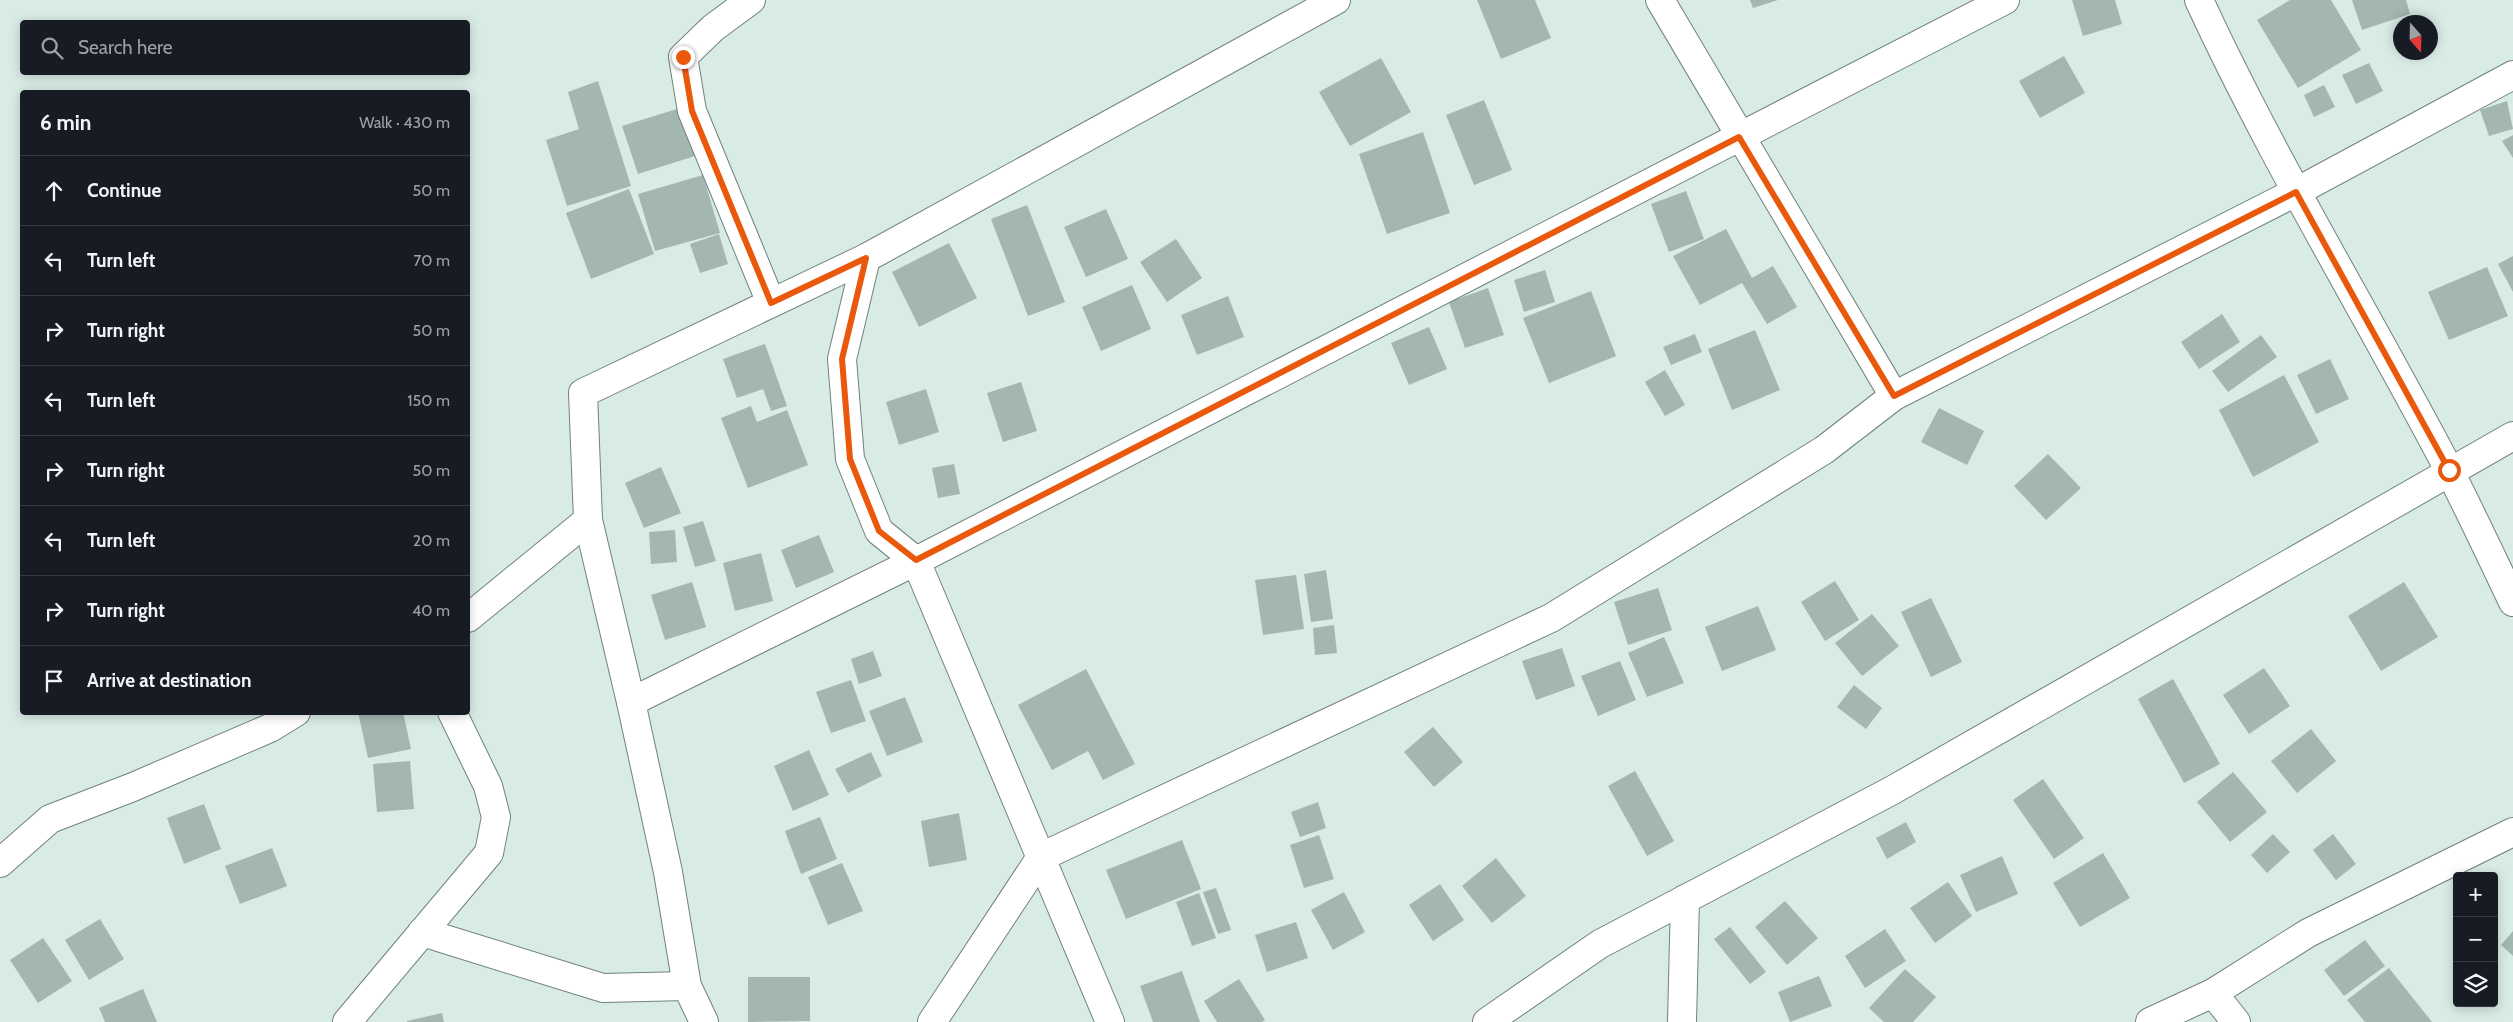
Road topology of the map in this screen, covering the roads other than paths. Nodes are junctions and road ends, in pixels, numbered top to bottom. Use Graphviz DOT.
graph roads {
  1 [pos="751,0"];
  2 [pos="1336,0"];
  3 [pos="1660,0"];
  4 [pos="2005,0"];
  5 [pos="2199,0"];
  6 [pos="2513,75"];
  7 [pos="1739,137"];
  8 [pos="2296,192"];
  9 [pos="866,258"];
  10 [pos="771,303"];
  11 [pos="1894,396"];
  12 [pos="2513,436"];
  13 [pos="2449,470"];
  14 [pos="588,520"];
  15 [pos="916,560"];
  16 [pos="2513,602"];
  17 [pos="470,621"];
  18 [pos="631,702"];
  19 [pos="291,715"];
  20 [pos="453,715"];
  21 [pos="2513,832"];
  22 [pos="1041,857"];
  23 [pos="0,863"];
  24 [pos="1685,899"];
  25 [pos="422,932"];
  26 [pos="687,986"];
  27 [pos="2213,993"];
  28 [pos="347,1022"];
  29 [pos="704,1022"];
  30 [pos="932,1022"];
  31 [pos="1110,1022"];
  32 [pos="1487,1022"];
  33 [pos="1682,1022"];
  34 [pos="2150,1022"];
  35 [pos="2236,1022"];
  1 -- 10 [label="street"];
  2 -- 9 [label="street"];
  3 -- 7 [label="street"];
  4 -- 7 [label="street"];
  5 -- 8 [label="street"];
  6 -- 8 [label="street"];
  7 -- 11 [label="street"];
  7 -- 15 [label="street"];
  8 -- 11 [label="street"];
  8 -- 13 [label="street"];
  9 -- 10 [label="street"];
  9 -- 15 [label="street"];
  10 -- 14 [label="street"];
  11 -- 22 [label="street"];
  12 -- 13 [label="street"];
  13 -- 16 [label="street"];
  13 -- 24 [label="street"];
  14 -- 17 [label="street"];
  14 -- 18 [label="street"];
  15 -- 18 [label="street"];
  15 -- 22 [label="street"];
  18 -- 26 [label="street"];
  19 -- 23 [label="street"];
  20 -- 25 [label="street"];
  21 -- 27 [label="street"];
  22 -- 30 [label="street"];
  22 -- 31 [label="street"];
  24 -- 32 [label="street"];
  24 -- 33 [label="street"];
  25 -- 26 [label="street"];
  25 -- 28 [label="street"];
  26 -- 29 [label="street"];
  27 -- 34 [label="street"];
  27 -- 35 [label="street"];
}
